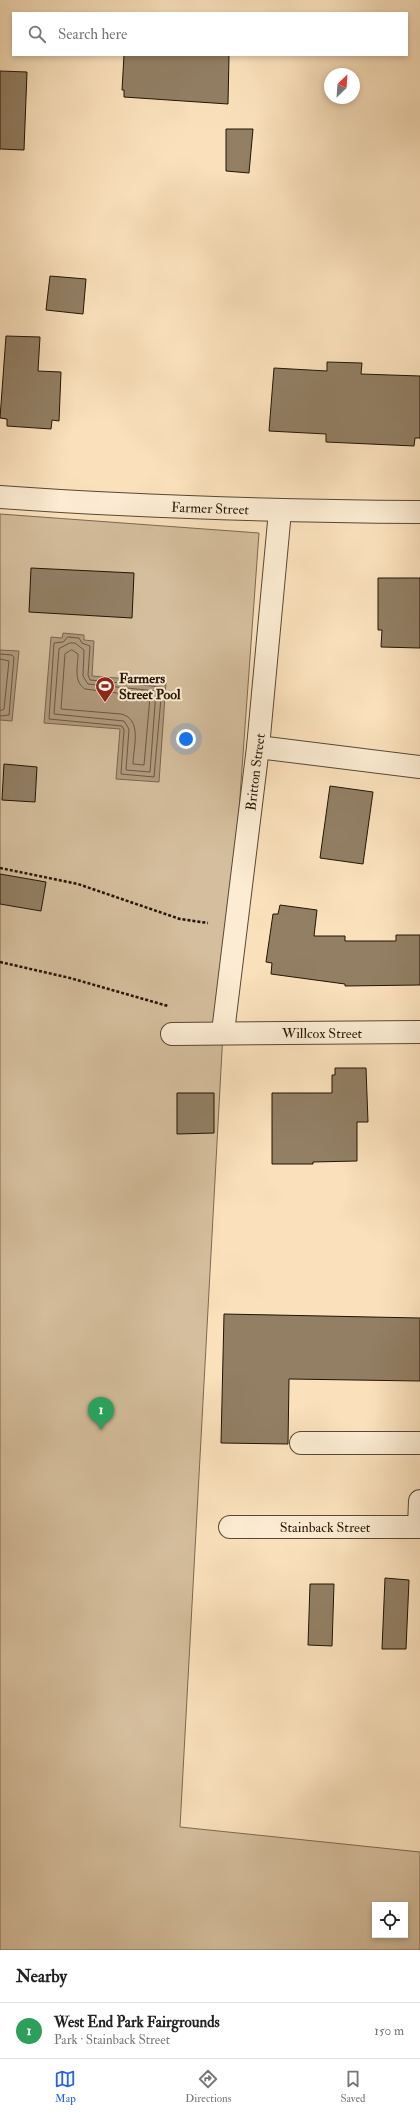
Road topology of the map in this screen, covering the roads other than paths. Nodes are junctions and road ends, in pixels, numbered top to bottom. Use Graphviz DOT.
graph roads {
  1 [pos="0,497"];
  2 [pos="280,511"];
  3 [pos="420,512"];
  4 [pos="258,747"];
  5 [pos="420,767"];
  6 [pos="223,1032"];
  7 [pos="420,1032"];
  8 [pos="172,1034"];
  9 [pos="301,1443"];
  10 [pos="420,1443"];
  11 [pos="420,1500"];
  12 [pos="230,1527"];
  13 [pos="420,1527"];
  1 -- 2 [label="street, Farmer Street"];
  2 -- 3 [label="street, Farmer Street"];
  2 -- 4 [label="street, Britton Street"];
  4 -- 5 [label="street"];
  4 -- 6 [label="street, Britton Street"];
  6 -- 7 [label="street, Willcox Street"];
  6 -- 8 [label="street, Willcox Street"];
  9 -- 10 [label="street"];
  11 -- 13 [label="street"];
  12 -- 13 [label="street, Stainback Street"];
}
